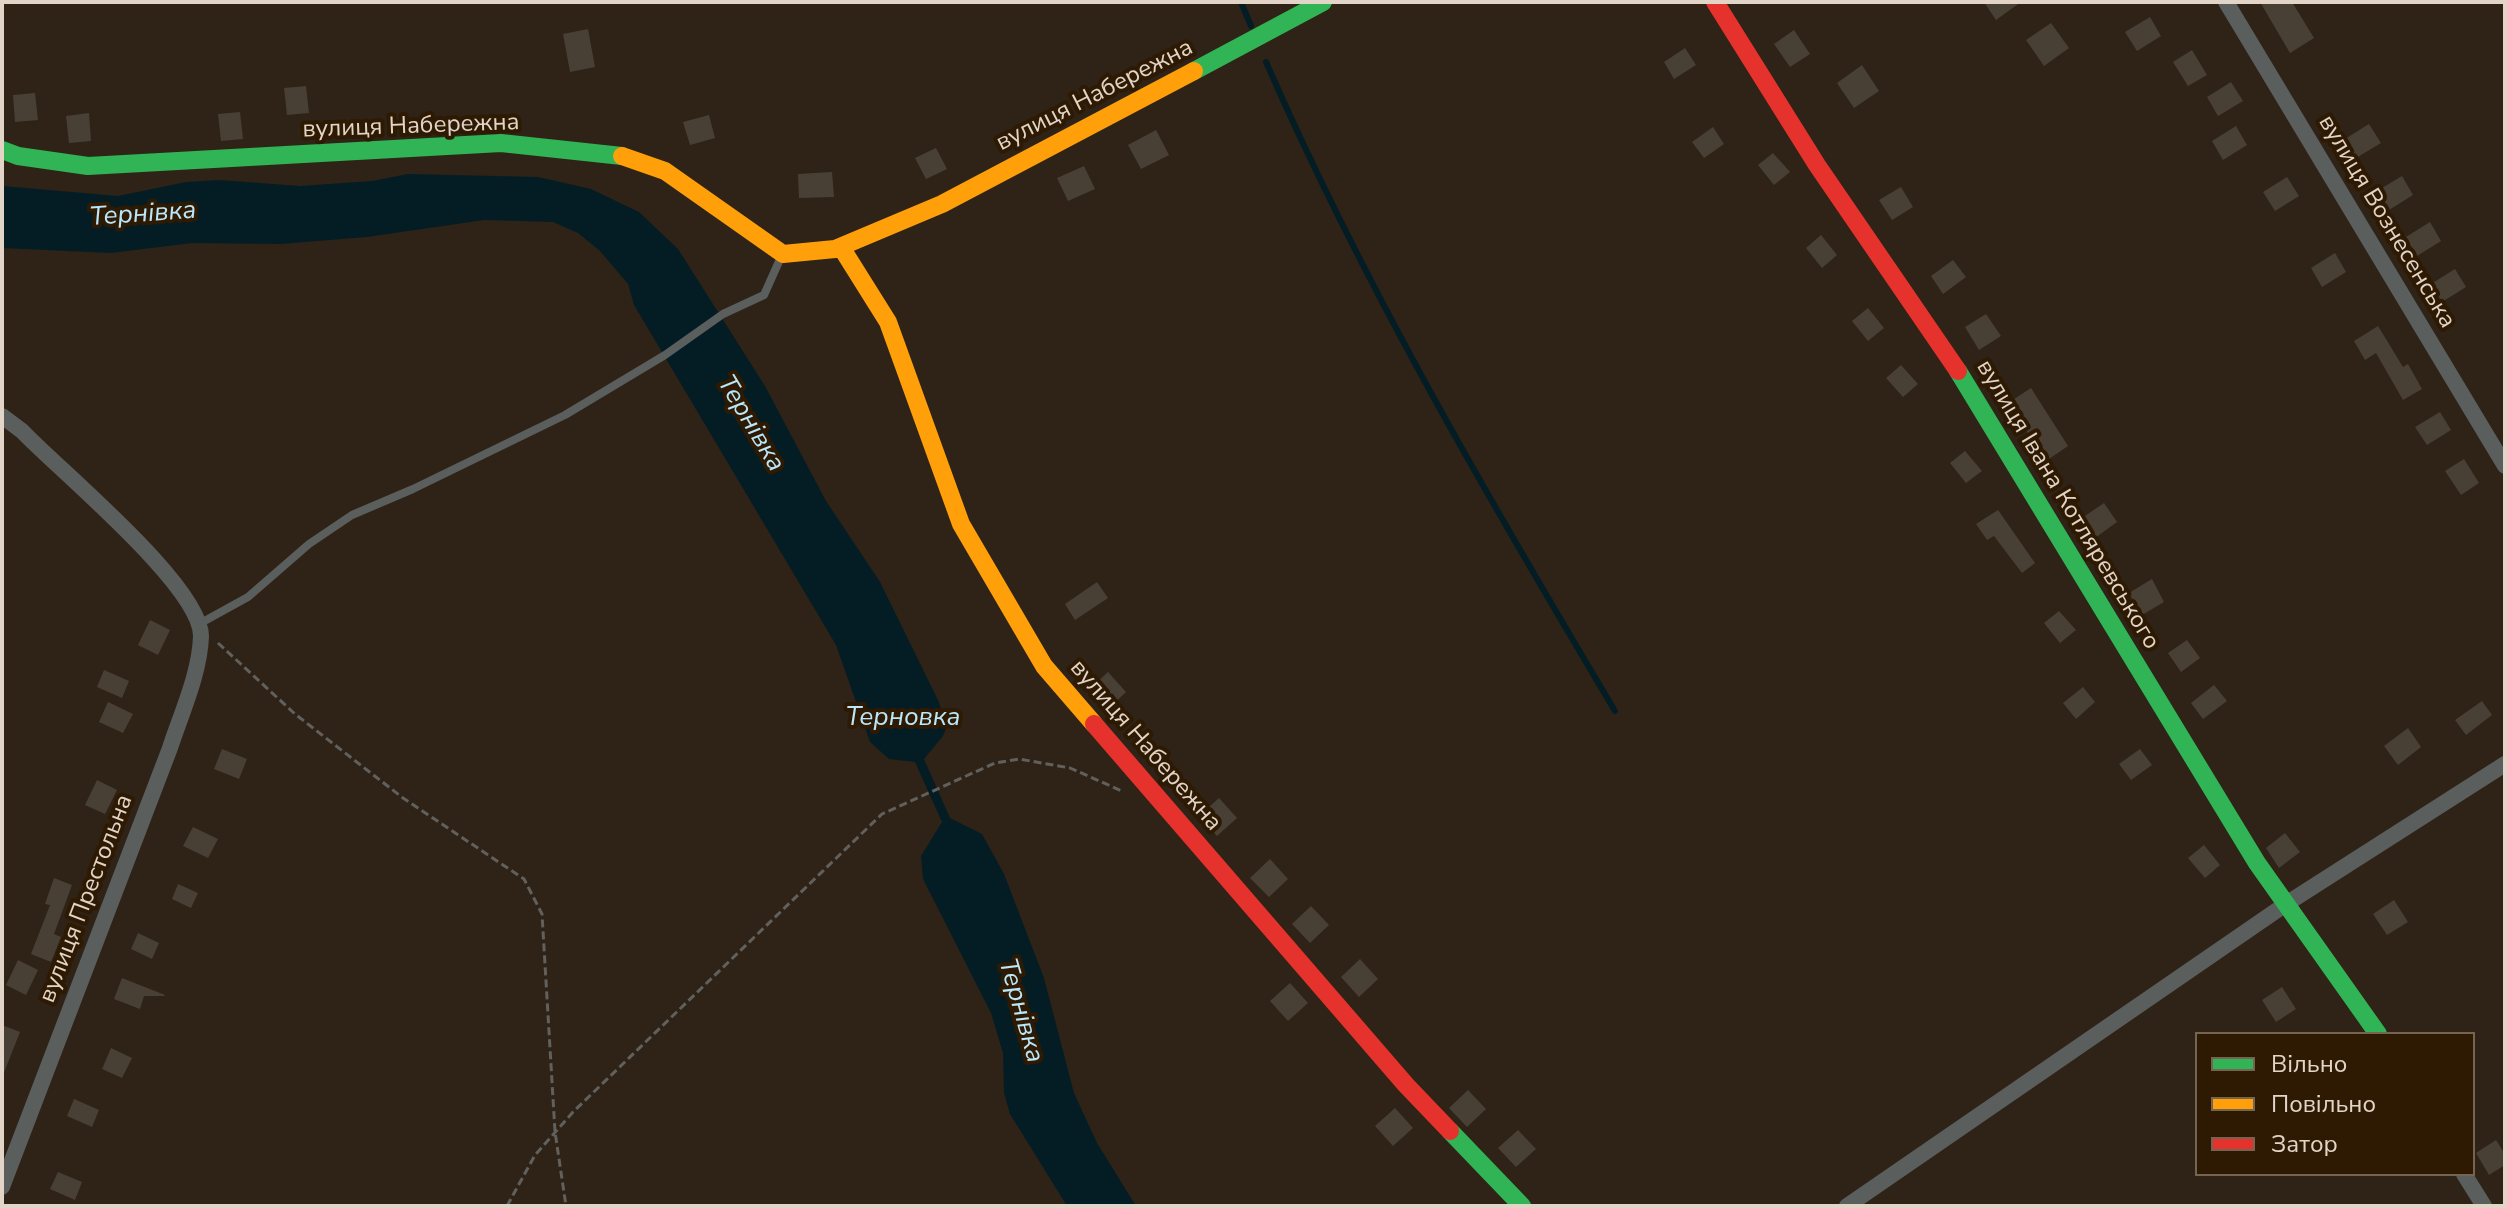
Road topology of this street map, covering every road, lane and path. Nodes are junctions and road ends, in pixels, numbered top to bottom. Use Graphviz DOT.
graph roads {
  1 [pos="1323,2"];
  2 [pos="1715,2"];
  3 [pos="2226,2"];
  4 [pos="2,150"];
  5 [pos="841,247"];
  6 [pos="783,254"];
  7 [pos="2,416"];
  8 [pos="2505,466"];
  9 [pos="199,624"];
  10 [pos="2505,764"];
  11 [pos="1159,801"];
  12 [pos="2286,904"];
  13 [pos="2377,1032"];
  14 [pos="555,1132"];
  15 [pos="2465,1176"];
  16 [pos="2,1187"];
  17 [pos="507,1206"];
  18 [pos="566,1206"];
  19 [pos="1522,1206"];
  20 [pos="1847,1206"];
  21 [pos="2484,1206"];
  1 -- 5 [label="street, вулиця Набережна"];
  2 -- 12 [label="street, вулиця Івана Котляревського"];
  3 -- 8 [label="street, вулиця Вознесенська"];
  4 -- 6 [label="street, вулиця Набережна"];
  5 -- 6 [label="street, вулиця Набережна"];
  5 -- 11 [label="street, вулиця Набережна"];
  6 -- 9 [label="lane"];
  7 -- 9 [label="street"];
  9 -- 14 [label="path"];
  9 -- 16 [label="street, вулиця Престольна"];
  10 -- 12 [label="street"];
  11 -- 14 [label="path"];
  11 -- 19 [label="street, вулиця Набережна"];
  12 -- 13 [label="street, вулиця Івана Котляревського"];
  12 -- 20 [label="street"];
  14 -- 17 [label="path"];
  14 -- 18 [label="path"];
  15 -- 21 [label="street"];
}
